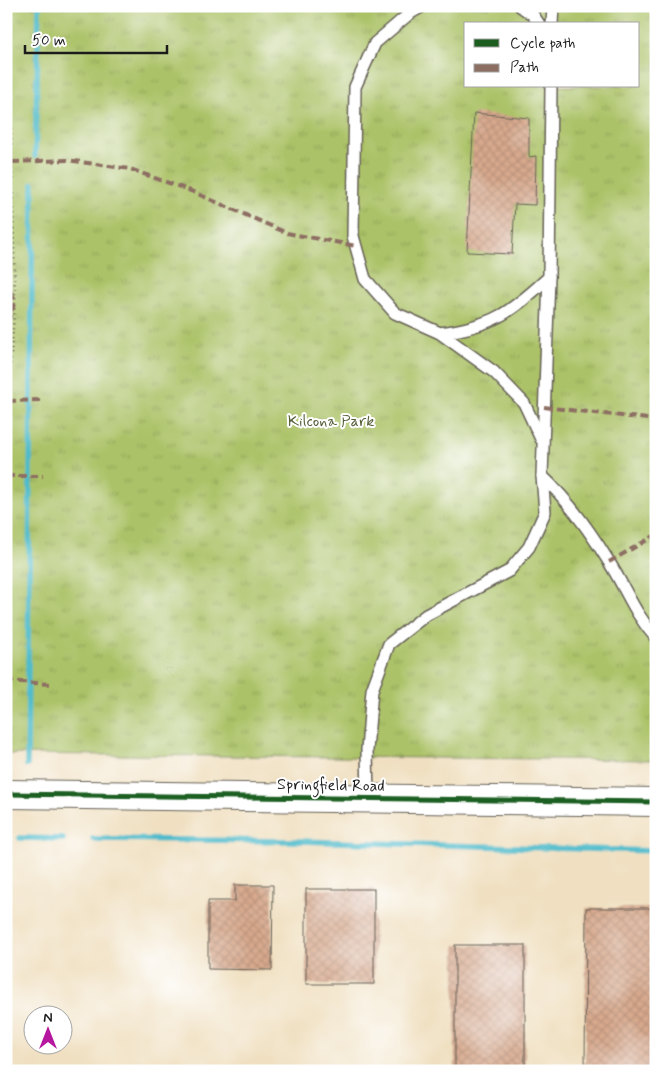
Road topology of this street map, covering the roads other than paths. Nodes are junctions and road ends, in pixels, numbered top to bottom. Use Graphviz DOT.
graph roads {
  1 [pos="423,6"];
  2 [pos="520,6"];
  3 [pos="553,6"];
  4 [pos="538,22"];
  5 [pos="552,22"];
  6 [pos="551,88"];
  7 [pos="549,277"];
  8 [pos="440,333"];
  9 [pos="543,443"];
  10 [pos="542,476"];
  11 [pos="656,638"];
  12 [pos="6,794"];
  13 [pos="368,797"];
  14 [pos="656,802"];
  1 -- 8 [label="lane"];
  2 -- 4 [label="lane"];
  3 -- 5 [label="lane"];
  6 -- 7 [label="lane"];
  7 -- 8 [label="lane"];
  7 -- 9 [label="lane"];
  8 -- 9 [label="lane"];
  9 -- 10 [label="lane"];
  10 -- 11 [label="lane"];
  10 -- 13 [label="lane"];
  12 -- 13 [label="street, Springfield Road"];
  13 -- 14 [label="street, Springfield Road"];
}
